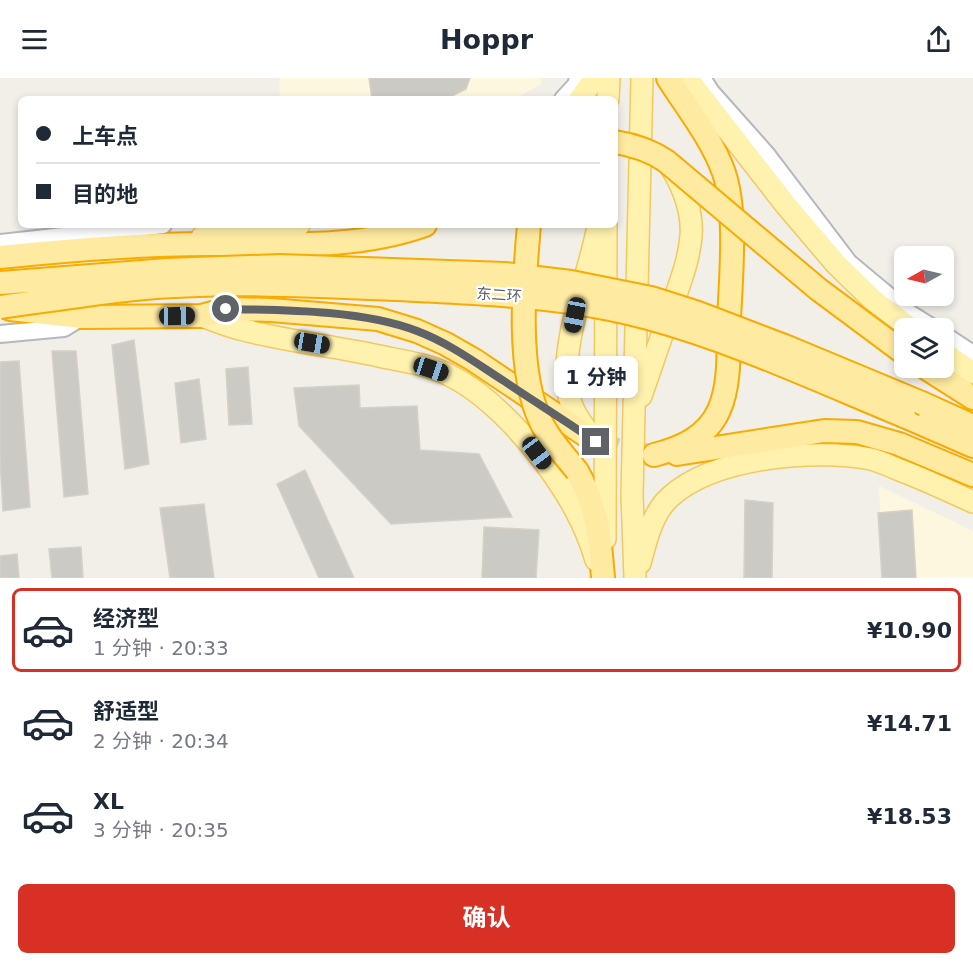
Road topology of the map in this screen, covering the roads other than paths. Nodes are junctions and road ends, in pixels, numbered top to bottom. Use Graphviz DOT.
graph roads {
  1 [pos="609,78"];
  2 [pos="642,78"];
  3 [pos="669,78"];
  4 [pos="687,78"];
  5 [pos="702,78"];
  6 [pos="582,84"];
  7 [pos="567,96"];
  8 [pos="609,96"];
  9 [pos="618,142"];
  10 [pos="666,160"];
  11 [pos="136,228"];
  12 [pos="273,228"];
  13 [pos="415,228"];
  14 [pos="529,228"];
  15 [pos="597,228"];
  16 [pos="606,228"];
  17 [pos="0,243"];
  18 [pos="147,245"];
  19 [pos="0,257"];
  20 [pos="0,284"];
  21 [pos="0,308"];
  22 [pos="201,316"];
  23 [pos="82,317"];
  24 [pos="897,318"];
  25 [pos="917,318"];
  26 [pos="0,334"];
  27 [pos="954,342"];
  28 [pos="894,346"];
  29 [pos="973,354"];
  30 [pos="954,360"];
  31 [pos="973,373"];
  32 [pos="942,378"];
  33 [pos="973,398"];
  34 [pos="634,416"];
  35 [pos="973,426"];
  36 [pos="596,442"];
  37 [pos="973,446"];
  38 [pos="973,475"];
  39 [pos="973,502"];
  40 [pos="603,578"];
  41 [pos="635,578"];
  1 -- 8 [label="main road"];
  2 -- 34 [label="main road"];
  3 -- 38 [label="highway"];
  4 -- 24 [label="main road"];
  5 -- 25 [label="street"];
  6 -- 7 [label="street"];
  9 -- 10 [label="highway, bridge"];
  10 -- 28 [label="highway, bridge"];
  10 -- 34 [label="main road, bridge"];
  11 -- 17 [label="street"];
  12 -- 18 [label="main road"];
  13 -- 18 [label="highway"];
  14 -- 40 [label="highway, bridge"];
  15 -- 36 [label="main road"];
  16 -- 40 [label="main road"];
  18 -- 19 [label="highway"];
  20 -- 35 [label="highway, 东二环, bridge"];
  21 -- 23 [label="highway"];
  21 -- 37 [label="highway, 东二环, bridge"];
  22 -- 23 [label="highway"];
  22 -- 36 [label="highway"];
  22 -- 40 [label="main road"];
  23 -- 26 [label="street"];
  27 -- 29 [label="street"];
  30 -- 31 [label="main road"];
  32 -- 33 [label="highway"];
  34 -- 41 [label="main road"];
  39 -- 41 [label="main road"];
}
